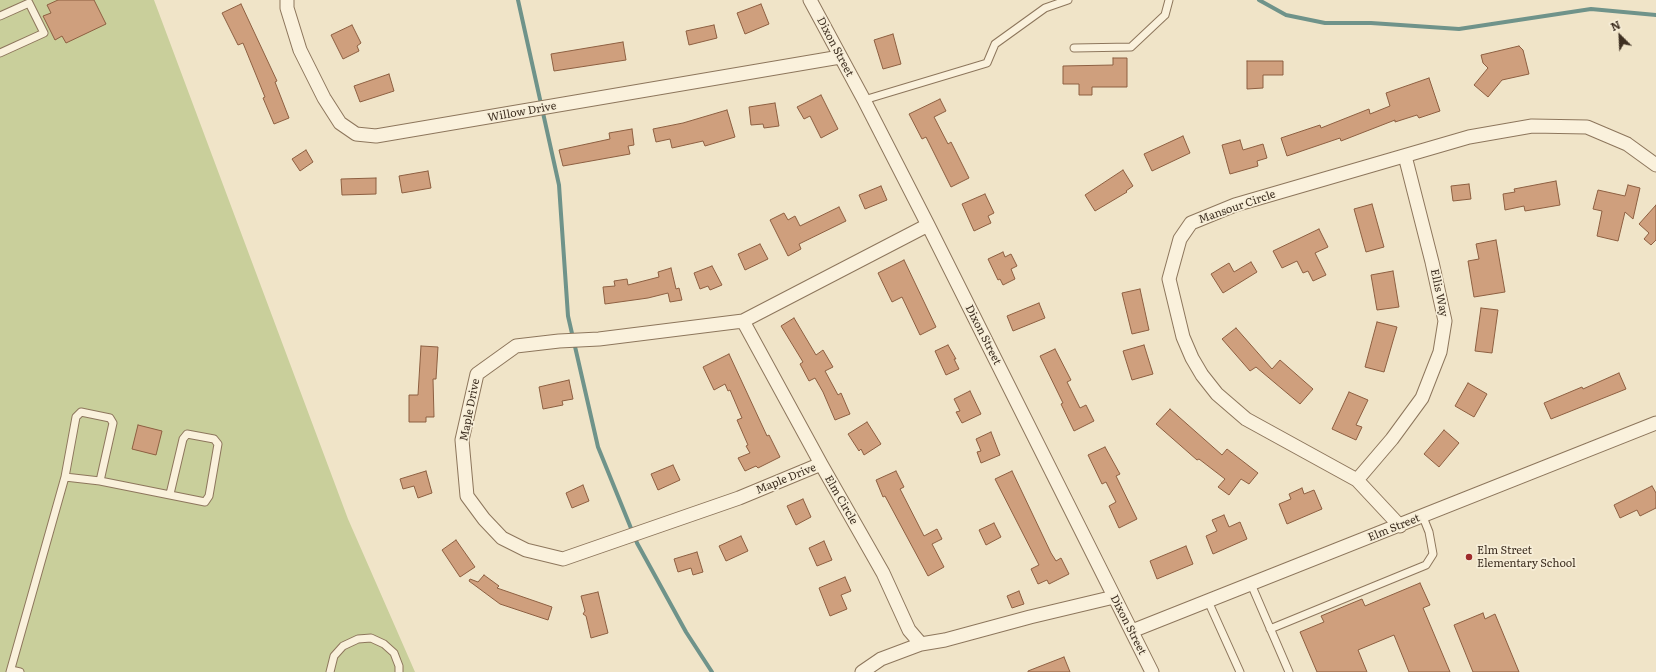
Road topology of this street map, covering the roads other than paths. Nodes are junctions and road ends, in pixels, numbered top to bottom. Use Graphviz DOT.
graph roads {
  1 [pos="287,0"];
  2 [pos="810,0"];
  3 [pos="1068,0"];
  4 [pos="1169,0"];
  5 [pos="0,16"];
  6 [pos="1074,48"];
  7 [pos="0,53"];
  8 [pos="840,57"];
  9 [pos="864,100"];
  10 [pos="1405,156"];
  11 [pos="1656,165"];
  12 [pos="928,225"];
  13 [pos="743,321"];
  14 [pos="1656,423"];
  15 [pos="821,464"];
  16 [pos="65,477"];
  17 [pos="1357,480"];
  18 [pos="100,481"];
  19 [pos="170,494"];
  20 [pos="1423,517"];
  21 [pos="1400,526"];
  22 [pos="1251,584"];
  23 [pos="1114,598"];
  24 [pos="1208,601"];
  25 [pos="1270,629"];
  26 [pos="1132,632"];
  27 [pos="921,644"];
  28 [pos="10,671"];
  29 [pos="20,672"];
  30 [pos="330,672"];
  31 [pos="399,672"];
  32 [pos="862,672"];
  33 [pos="1152,672"];
  34 [pos="1240,672"];
  35 [pos="1289,672"];
  1 -- 8 [label="street, Willow Drive"];
  2 -- 8 [label="street, Dixon Street"];
  3 -- 9 [label="lane"];
  4 -- 6 [label="lane"];
  5 -- 7 [label="lane"];
  8 -- 9 [label="street, Dixon Street"];
  9 -- 12 [label="street, Dixon Street"];
  10 -- 11 [label="street, Mansour Circle"];
  10 -- 17 [label="street, Ellis Way"];
  10 -- 17 [label="street, Mansour Circle"];
  12 -- 13 [label="street"];
  12 -- 23 [label="street, Dixon Street"];
  13 -- 15 [label="street, Elm Circle"];
  13 -- 15 [label="street, Maple Drive"];
  14 -- 20 [label="street, Elm Street"];
  15 -- 27 [label="street, Elm Circle"];
  16 -- 18 [label="lane"];
  16 -- 18 [label="lane"];
  16 -- 28 [label="lane"];
  17 -- 21 [label="street, Mansour Circle"];
  18 -- 19 [label="lane"];
  19 -- 19 [label="lane"];
  20 -- 21 [label="street, Elm Street"];
  20 -- 25 [label="lane"];
  21 -- 22 [label="street, Elm Street"];
  22 -- 24 [label="street, Elm Street"];
  22 -- 25 [label="lane"];
  23 -- 26 [label="street, Dixon Street"];
  23 -- 27 [label="street"];
  24 -- 26 [label="street, Elm Street"];
  24 -- 34 [label="lane"];
  25 -- 35 [label="lane"];
  26 -- 33 [label="street, Dixon Street"];
  27 -- 32 [label="street"];
  28 -- 29 [label="lane"];
  30 -- 31 [label="lane"];
}
